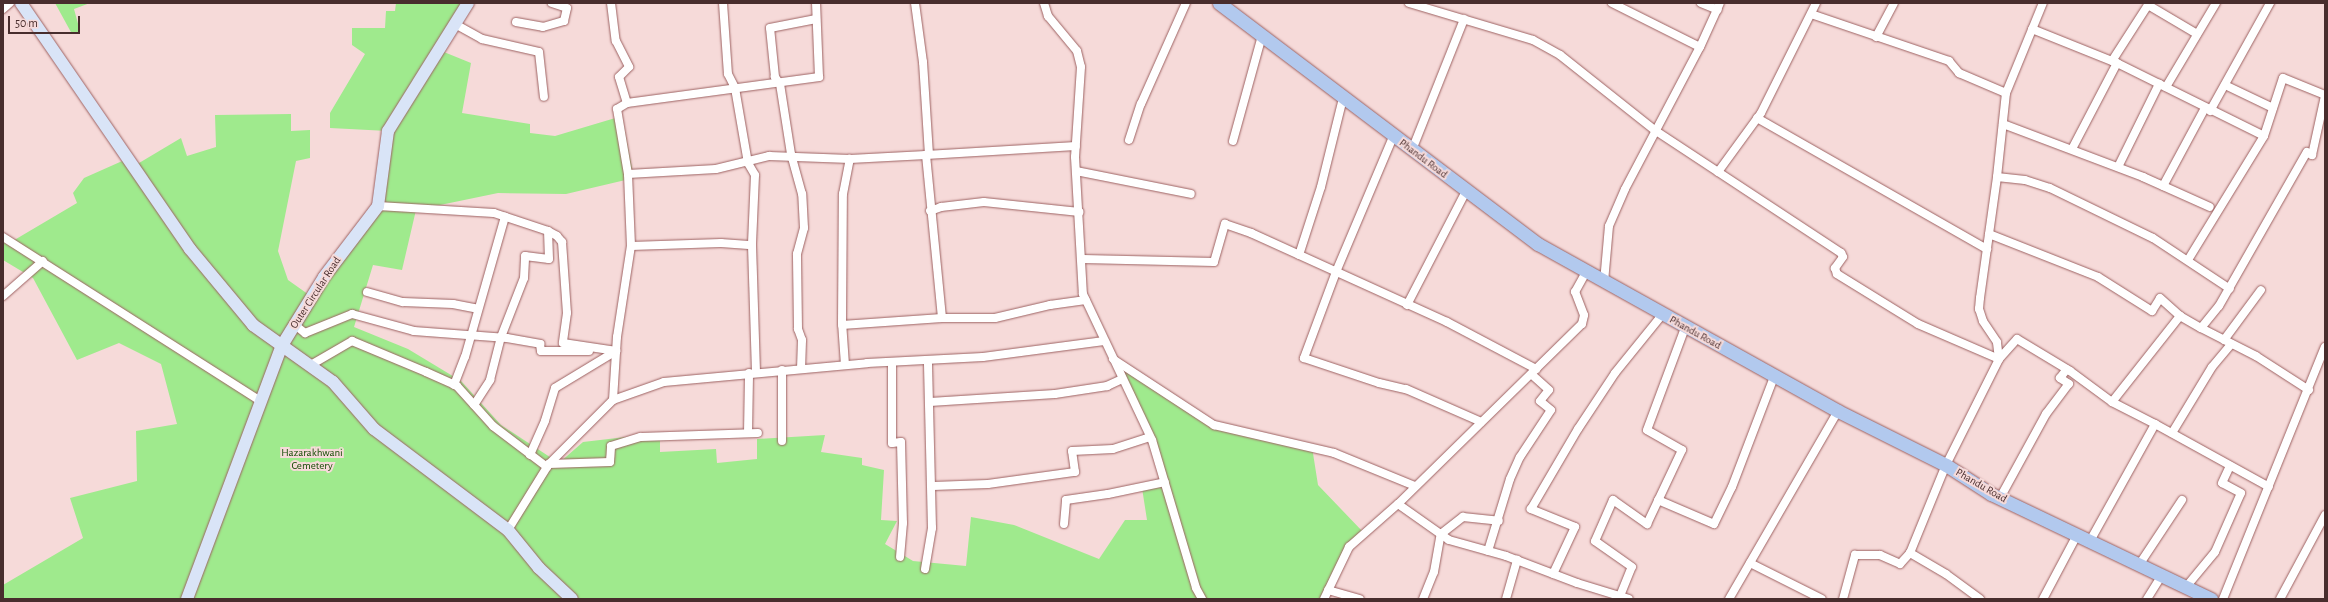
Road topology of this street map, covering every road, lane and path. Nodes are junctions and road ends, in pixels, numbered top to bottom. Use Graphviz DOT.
graph roads {
  1 [pos="10,3"];
  2 [pos="21,3"];
  3 [pos="468,3"];
  4 [pos="552,3"];
  5 [pos="611,3"];
  6 [pos="723,3"];
  7 [pos="816,3"];
  8 [pos="915,3"];
  9 [pos="1044,3"];
  10 [pos="1186,3"];
  11 [pos="1219,3"];
  12 [pos="1409,3"];
  13 [pos="1612,3"];
  14 [pos="1701,3"];
  15 [pos="1816,3"];
  16 [pos="1894,3"];
  17 [pos="2042,3"];
  18 [pos="2216,3"];
  19 [pos="2270,3"];
  20 [pos="2149,4"];
  21 [pos="1719,7"];
  22 [pos="3,9"];
  23 [pos="1811,14"];
  24 [pos="816,20"];
  25 [pos="1464,20"];
  26 [pos="516,22"];
  27 [pos="455,24"];
  28 [pos="2032,29"];
  29 [pos="2197,34"];
  30 [pos="1262,36"];
  31 [pos="1876,37"];
  32 [pos="1700,47"];
  33 [pos="2114,62"];
  34 [pos="780,84"];
  35 [pos="2225,85"];
  36 [pos="2163,86"];
  37 [pos="735,88"];
  38 [pos="2006,93"];
  39 [pos="2325,95"];
  40 [pos="544,97"];
  41 [pos="1343,98"];
  42 [pos="627,103"];
  43 [pos="2273,108"];
  44 [pos="2208,109"];
  45 [pos="1757,118"];
  46 [pos="2003,124"];
  47 [pos="1656,131"];
  48 [pos="2264,136"];
  49 [pos="1393,137"];
  50 [pos="1129,140"];
  51 [pos="1233,141"];
  52 [pos="1076,146"];
  53 [pos="2072,149"];
  54 [pos="1412,150"];
  55 [pos="928,155"];
  56 [pos="791,156"];
  57 [pos="850,159"];
  58 [pos="748,163"];
  59 [pos="2118,167"];
  60 [pos="1076,171"];
  61 [pos="1718,172"];
  62 [pos="628,174"];
  63 [pos="1998,177"];
  64 [pos="2162,186"];
  65 [pos="1466,191"];
  66 [pos="1192,194"];
  67 [pos="378,206"];
  68 [pos="2210,207"];
  69 [pos="930,211"];
  70 [pos="1079,212"];
  71 [pos="505,217"];
  72 [pos="548,231"];
  73 [pos="1989,234"];
  74 [pos="3,237"];
  75 [pos="752,245"];
  76 [pos="631,246"];
  77 [pos="1987,249"];
  78 [pos="1299,255"];
  79 [pos="1083,259"];
  80 [pos="2188,260"];
  81 [pos="43,261"];
  82 [pos="1336,272"];
  83 [pos="1586,272"];
  84 [pos="1604,282"];
  85 [pos="2230,289"];
  86 [pos="2261,290"];
  87 [pos="367,292"];
  88 [pos="3,296"];
  89 [pos="1086,300"];
  90 [pos="1407,305"];
  91 [pos="478,309"];
  92 [pos="1662,315"];
  93 [pos="2180,316"];
  94 [pos="942,318"];
  95 [pos="295,325"];
  96 [pos="842,325"];
  97 [pos="1685,328"];
  98 [pos="2201,328"];
  99 [pos="471,335"];
  100 [pos="501,337"];
  101 [pos="1104,341"];
  102 [pos="2227,342"];
  103 [pos="281,347"];
  104 [pos="2325,347"];
  105 [pos="616,351"];
  106 [pos="1112,358"];
  107 [pos="1999,359"];
  108 [pos="928,360"];
  109 [pos="892,362"];
  110 [pos="845,365"];
  111 [pos="308,366"];
  112 [pos="802,369"];
  113 [pos="2067,369"];
  114 [pos="782,370"];
  115 [pos="1533,371"];
  116 [pos="753,373"];
  117 [pos="1774,376"];
  118 [pos="1122,379"];
  119 [pos="454,385"];
  120 [pos="2309,390"];
  121 [pos="613,400"];
  122 [pos="260,401"];
  123 [pos="930,402"];
  124 [pos="2112,402"];
  125 [pos="474,405"];
  126 [pos="1838,411"];
  127 [pos="1481,422"];
  128 [pos="2155,424"];
  129 [pos="748,433"];
  130 [pos="758,433"];
  131 [pos="2172,434"];
  132 [pos="1150,436"];
  133 [pos="782,441"];
  134 [pos="530,454"];
  135 [pos="1946,465"];
  136 [pos="548,466"];
  137 [pos="2230,466"];
  138 [pos="1165,482"];
  139 [pos="933,486"];
  140 [pos="1416,486"];
  141 [pos="2270,487"];
  142 [pos="2000,498"];
  143 [pos="1658,500"];
  144 [pos="2182,500"];
  145 [pos="1398,504"];
  146 [pos="2324,519"];
  147 [pos="1499,521"];
  148 [pos="1064,524"];
  149 [pos="508,530"];
  150 [pos="1441,534"];
  151 [pos="2077,535"];
  152 [pos="2090,541"];
  153 [pos="1488,551"];
  154 [pos="1910,553"];
  155 [pos="900,557"];
  156 [pos="1517,560"];
  157 [pos="1750,563"];
  158 [pos="2139,565"];
  159 [pos="925,569"];
  160 [pos="1553,574"];
  161 [pos="2162,576"];
  162 [pos="2186,587"];
  163 [pos="1328,590"];
  164 [pos="1620,596"];
  165 [pos="186,599"];
  166 [pos="572,599"];
  167 [pos="1202,599"];
  168 [pos="1324,599"];
  169 [pos="1360,599"];
  170 [pos="1424,599"];
  171 [pos="1506,599"];
  172 [pos="1629,599"];
  173 [pos="1729,599"];
  174 [pos="1822,599"];
  175 [pos="1843,599"];
  176 [pos="1980,599"];
  177 [pos="2043,599"];
  178 [pos="2147,599"];
  179 [pos="2211,599"];
  180 [pos="2223,599"];
  181 [pos="2280,599"];
  1 -- 22 [label="street"];
  2 -- 103 [label="main road"];
  3 -- 27 [label="main road, Outer Circular Road"];
  4 -- 26 [label="street"];
  5 -- 42 [label="street"];
  6 -- 37 [label="street"];
  7 -- 24 [label="street"];
  8 -- 55 [label="street"];
  9 -- 52 [label="street"];
  10 -- 50 [label="street"];
  11 -- 30 [label="main road, Phandu Road"];
  12 -- 25 [label="street"];
  13 -- 32 [label="street"];
  14 -- 21 [label="street"];
  15 -- 23 [label="street"];
  16 -- 31 [label="street"];
  17 -- 28 [label="street"];
  18 -- 29 [label="street"];
  19 -- 35 [label="street"];
  20 -- 29 [label="street"];
  20 -- 33 [label="street"];
  21 -- 32 [label="street"];
  23 -- 31 [label="street"];
  23 -- 45 [label="street"];
  24 -- 34 [label="street"];
  24 -- 34 [label="street"];
  25 -- 47 [label="street"];
  25 -- 54 [label="street"];
  27 -- 40 [label="street"];
  27 -- 67 [label="main road, Outer Circular Road"];
  28 -- 33 [label="street"];
  28 -- 38 [label="street"];
  29 -- 36 [label="street"];
  30 -- 41 [label="main road, Phandu Road"];
  30 -- 51 [label="street"];
  31 -- 38 [label="street"];
  32 -- 47 [label="street"];
  33 -- 36 [label="street"];
  33 -- 53 [label="street"];
  34 -- 37 [label="street"];
  34 -- 56 [label="street"];
  35 -- 43 [label="street"];
  35 -- 44 [label="street"];
  36 -- 44 [label="street"];
  36 -- 59 [label="street"];
  37 -- 42 [label="street"];
  37 -- 58 [label="street"];
  38 -- 46 [label="street"];
  39 -- 43 [label="street"];
  39 -- 85 [label="street"];
  41 -- 49 [label="main road, Phandu Road"];
  41 -- 78 [label="street"];
  42 -- 62 [label="street"];
  43 -- 48 [label="street"];
  44 -- 48 [label="street"];
  44 -- 64 [label="street"];
  45 -- 61 [label="street"];
  45 -- 77 [label="street"];
  46 -- 53 [label="street"];
  46 -- 63 [label="street"];
  47 -- 61 [label="street"];
  47 -- 84 [label="street"];
  48 -- 80 [label="street"];
  49 -- 54 [label="main road, Phandu Road"];
  49 -- 82 [label="street"];
  52 -- 55 [label="street"];
  52 -- 60 [label="street"];
  53 -- 59 [label="street"];
  54 -- 65 [label="main road, Phandu Road"];
  55 -- 57 [label="street"];
  55 -- 69 [label="street"];
  56 -- 57 [label="street"];
  56 -- 58 [label="street"];
  56 -- 112 [label="street"];
  57 -- 96 [label="street"];
  58 -- 62 [label="street"];
  58 -- 75 [label="street"];
  59 -- 64 [label="street"];
  60 -- 66 [label="street"];
  60 -- 70 [label="street"];
  61 -- 107 [label="street"];
  62 -- 76 [label="street"];
  63 -- 73 [label="street"];
  63 -- 80 [label="street"];
  64 -- 68 [label="street"];
  65 -- 83 [label="main road, Phandu Road"];
  65 -- 90 [label="street"];
  67 -- 71 [label="street"];
  67 -- 95 [label="main road, Outer Circular Road"];
  69 -- 70 [label="street"];
  69 -- 94 [label="street"];
  70 -- 79 [label="street"];
  71 -- 72 [label="street"];
  71 -- 91 [label="street"];
  72 -- 100 [label="street"];
  72 -- 105 [label="street"];
  73 -- 77 [label="street"];
  73 -- 93 [label="street"];
  74 -- 81 [label="street"];
  75 -- 76 [label="street"];
  75 -- 116 [label="street"];
  76 -- 105 [label="street"];
  77 -- 107 [label="street"];
  78 -- 79 [label="street"];
  78 -- 82 [label="street"];
  79 -- 89 [label="street"];
  80 -- 85 [label="street"];
  81 -- 88 [label="street"];
  81 -- 122 [label="street"];
  82 -- 90 [label="street"];
  82 -- 127 [label="street"];
  83 -- 84 [label="main road, Phandu Road"];
  83 -- 115 [label="street"];
  84 -- 92 [label="main road, Phandu Road"];
  85 -- 98 [label="street"];
  86 -- 102 [label="street"];
  87 -- 91 [label="street"];
  89 -- 94 [label="street"];
  89 -- 101 [label="street"];
  90 -- 115 [label="street"];
  91 -- 99 [label="street"];
  92 -- 97 [label="main road, Phandu Road"];
  92 -- 160 [label="street"];
  93 -- 98 [label="street"];
  93 -- 124 [label="street"];
  94 -- 96 [label="street"];
  95 -- 99 [label="street"];
  95 -- 103 [label="main road, Outer Circular Road"];
  96 -- 110 [label="street"];
  97 -- 117 [label="main road, Phandu Road"];
  97 -- 143 [label="street"];
  98 -- 102 [label="street"];
  99 -- 100 [label="street"];
  99 -- 119 [label="street"];
  100 -- 105 [label="street"];
  100 -- 125 [label="street"];
  101 -- 106 [label="street"];
  101 -- 108 [label="street"];
  102 -- 120 [label="street"];
  102 -- 131 [label="street"];
  103 -- 111 [label="main road"];
  103 -- 122 [label="main road, Outer Circular Road"];
  104 -- 120 [label="street"];
  105 -- 121 [label="street"];
  105 -- 134 [label="street"];
  106 -- 118 [label="street"];
  106 -- 140 [label="street"];
  107 -- 113 [label="street"];
  107 -- 135 [label="street"];
  108 -- 109 [label="street"];
  108 -- 123 [label="street"];
  109 -- 110 [label="street"];
  109 -- 155 [label="street"];
  110 -- 112 [label="street"];
  111 -- 119 [label="street"];
  111 -- 149 [label="main road"];
  112 -- 114 [label="street"];
  113 -- 124 [label="street"];
  113 -- 142 [label="street"];
  114 -- 116 [label="street"];
  114 -- 133 [label="street"];
  115 -- 127 [label="street"];
  115 -- 147 [label="street"];
  116 -- 121 [label="street"];
  116 -- 129 [label="street"];
  117 -- 126 [label="main road, Phandu Road"];
  117 -- 143 [label="street"];
  118 -- 123 [label="street"];
  118 -- 132 [label="street"];
  119 -- 125 [label="street"];
  120 -- 141 [label="street"];
  121 -- 136 [label="street"];
  122 -- 165 [label="main road, Outer Circular Road"];
  123 -- 139 [label="street"];
  124 -- 128 [label="street"];
  125 -- 134 [label="street"];
  126 -- 135 [label="main road, Phandu Road"];
  126 -- 157 [label="street"];
  127 -- 140 [label="street"];
  128 -- 131 [label="street"];
  128 -- 152 [label="street"];
  129 -- 130 [label="street"];
  129 -- 136 [label="street"];
  131 -- 137 [label="street"];
  132 -- 138 [label="street"];
  132 -- 139 [label="street"];
  134 -- 136 [label="street"];
  135 -- 142 [label="main road, Phandu Road"];
  135 -- 154 [label="street"];
  136 -- 149 [label="street"];
  137 -- 141 [label="street"];
  137 -- 162 [label="street"];
  138 -- 148 [label="street"];
  138 -- 167 [label="street"];
  139 -- 159 [label="street"];
  140 -- 145 [label="street"];
  141 -- 180 [label="street"];
  142 -- 151 [label="main road, Phandu Road"];
  143 -- 164 [label="street"];
  144 -- 158 [label="street"];
  145 -- 150 [label="street"];
  145 -- 163 [label="street"];
  146 -- 181 [label="street"];
  147 -- 150 [label="street"];
  147 -- 153 [label="street"];
  149 -- 166 [label="main road"];
  150 -- 153 [label="street"];
  150 -- 170 [label="street"];
  151 -- 152 [label="main road, Phandu Road"];
  151 -- 177 [label="street"];
  152 -- 158 [label="main road, Phandu Road"];
  153 -- 156 [label="street"];
  154 -- 175 [label="street"];
  154 -- 176 [label="street"];
  156 -- 160 [label="street"];
  156 -- 171 [label="street"];
  157 -- 173 [label="street"];
  157 -- 174 [label="street"];
  158 -- 161 [label="main road, Phandu Road"];
  160 -- 164 [label="street"];
  161 -- 162 [label="main road, Phandu Road"];
  161 -- 178 [label="street"];
  162 -- 179 [label="main road, Phandu Road"];
  163 -- 168 [label="street"];
  163 -- 169 [label="street"];
  164 -- 172 [label="street"];
}
